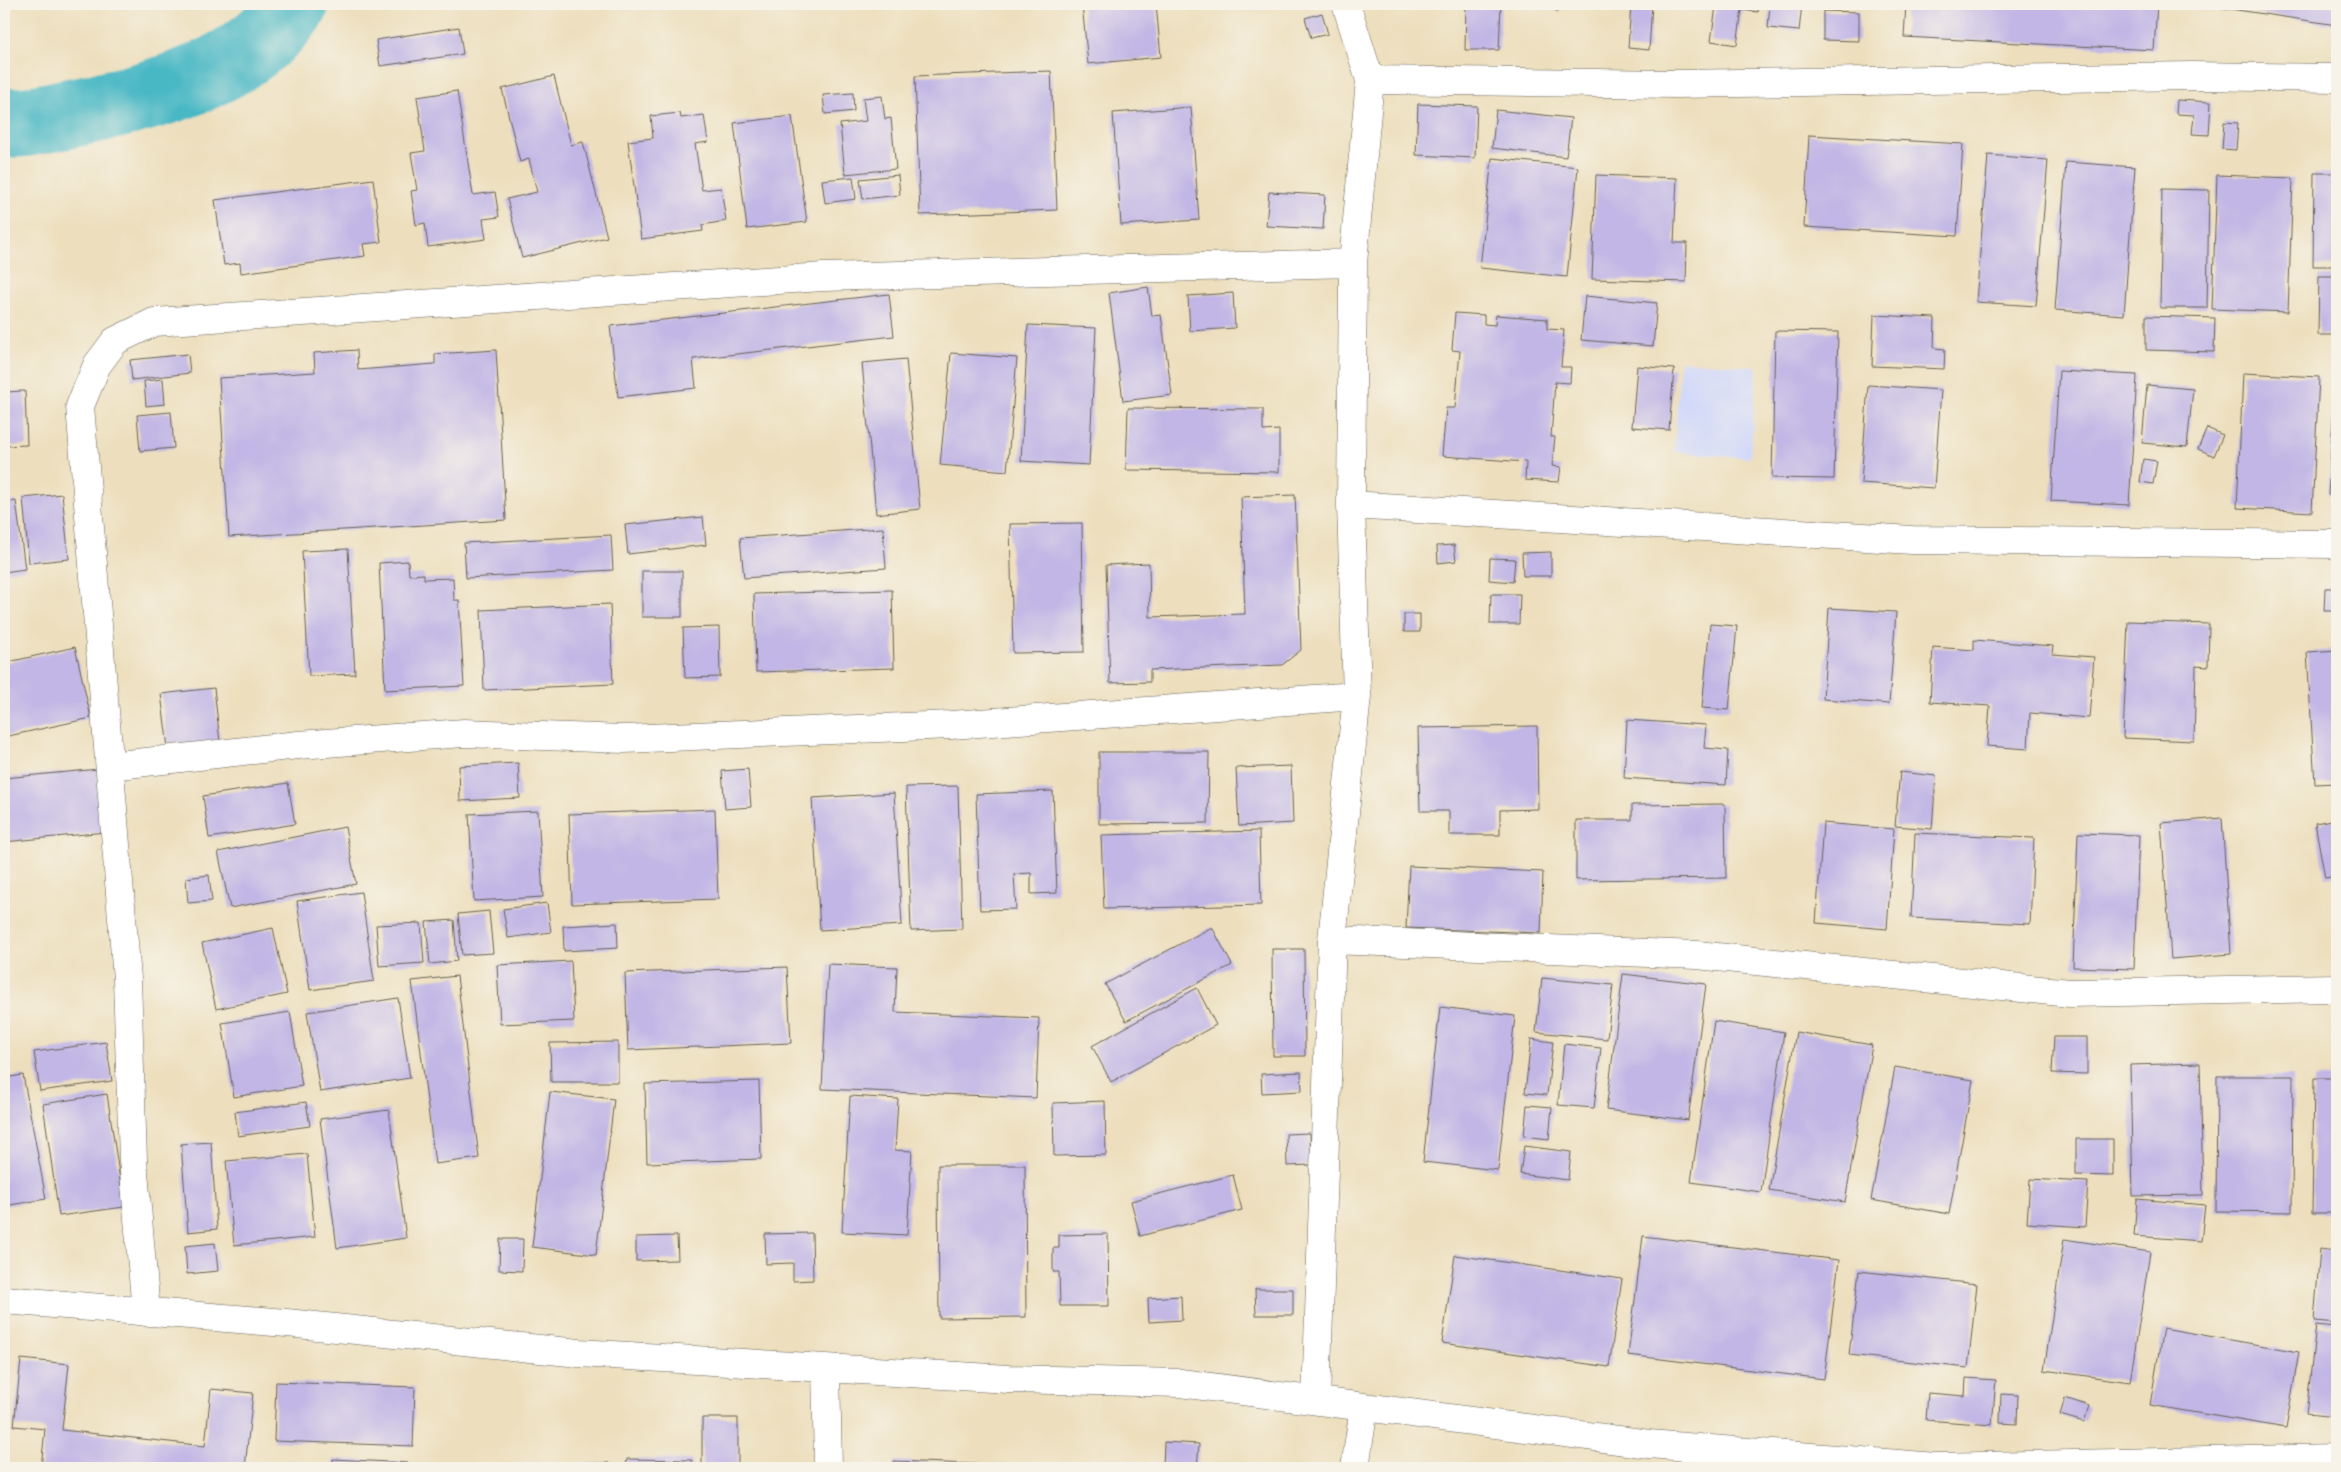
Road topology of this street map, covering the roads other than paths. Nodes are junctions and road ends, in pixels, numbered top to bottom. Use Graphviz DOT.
graph roads {
  1 [pos="1346,4"];
  2 [pos="2337,78"];
  3 [pos="1370,80"];
  4 [pos="1353,263"];
  5 [pos="1351,506"];
  6 [pos="2337,544"];
  7 [pos="1357,696"];
  8 [pos="110,766"];
  9 [pos="1332,940"];
  10 [pos="2337,988"];
  11 [pos="4,1300"];
  12 [pos="146,1312"];
  13 [pos="826,1368"];
  14 [pos="1316,1400"];
  15 [pos="1364,1407"];
  16 [pos="2337,1458"];
  17 [pos="828,1468"];
  18 [pos="1355,1468"];
  1 -- 3 [label="street"];
  2 -- 3 [label="street"];
  3 -- 4 [label="street"];
  4 -- 5 [label="street"];
  4 -- 8 [label="street"];
  5 -- 6 [label="street"];
  5 -- 7 [label="street"];
  7 -- 8 [label="street"];
  7 -- 9 [label="street"];
  8 -- 12 [label="street"];
  9 -- 10 [label="street"];
  9 -- 14 [label="street"];
  11 -- 12 [label="street"];
  12 -- 13 [label="street"];
  13 -- 14 [label="street"];
  13 -- 17 [label="street"];
  14 -- 15 [label="street"];
  15 -- 16 [label="street"];
  15 -- 18 [label="street"];
}
